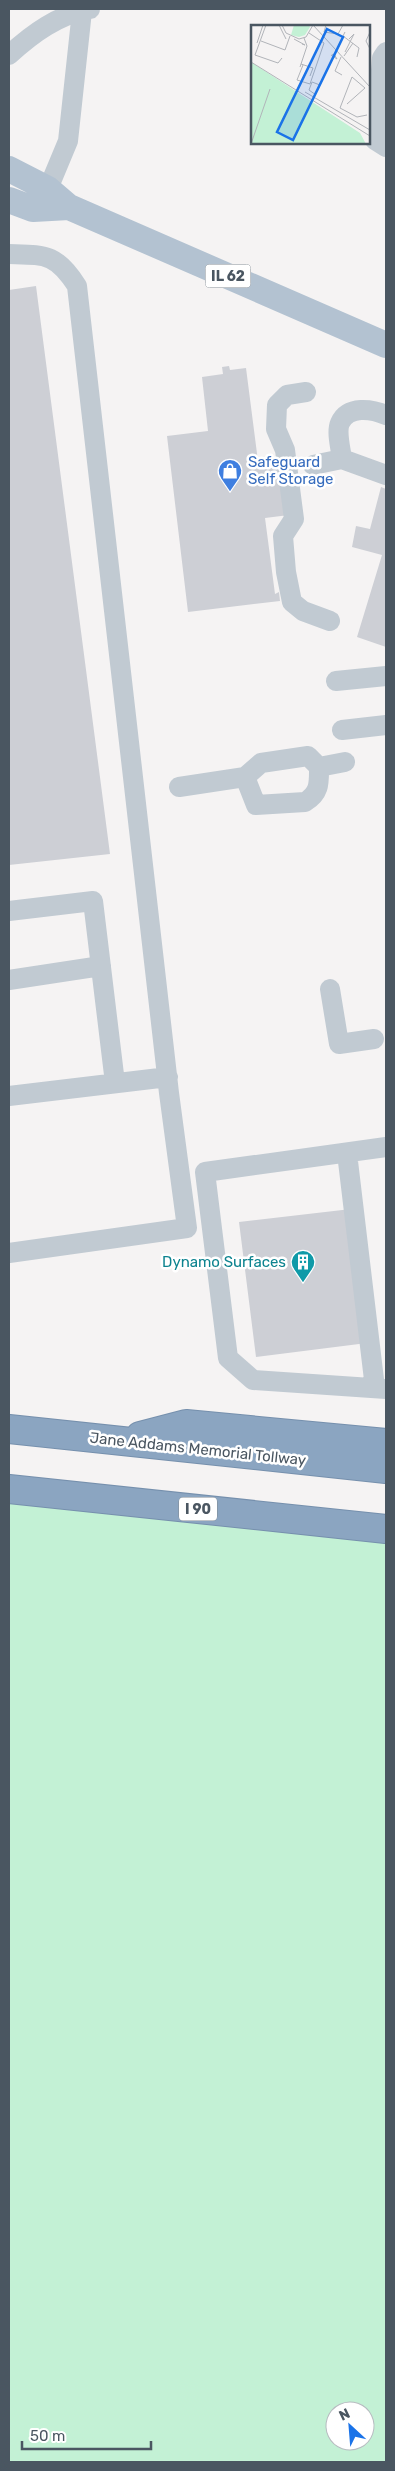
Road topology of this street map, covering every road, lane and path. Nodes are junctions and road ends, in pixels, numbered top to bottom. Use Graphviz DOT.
graph roads {
  1 [pos="86,10"];
  2 [pos="386,52"];
  3 [pos="9,54"];
  4 [pos="383,91"];
  5 [pos="386,147"];
  6 [pos="9,169"];
  7 [pos="48,189"];
  8 [pos="9,200"];
  9 [pos="69,207"];
  10 [pos="9,254"];
  11 [pos="386,345"];
  12 [pos="306,392"];
  13 [pos="386,415"];
  14 [pos="342,459"];
  15 [pos="313,465"];
  16 [pos="386,475"];
  17 [pos="330,621"];
  18 [pos="386,676"];
  19 [pos="336,681"];
  20 [pos="386,725"];
  21 [pos="342,730"];
  22 [pos="345,762"];
  23 [pos="319,768"];
  24 [pos="246,777"];
  25 [pos="179,787"];
  26 [pos="9,911"];
  27 [pos="101,966"];
  28 [pos="9,980"];
  29 [pos="330,989"];
  30 [pos="374,1039"];
  31 [pos="168,1077"];
  32 [pos="115,1083"];
  33 [pos="9,1096"];
  34 [pos="386,1147"];
  35 [pos="347,1152"];
  36 [pos="9,1253"];
  37 [pos="380,1388"];
  38 [pos="9,1429"];
  39 [pos="122,1440"];
  40 [pos="386,1443"];
  41 [pos="386,1469"];
  42 [pos="9,1489"];
  43 [pos="386,1529"];
  1 -- 3 [label="lane"];
  1 -- 7 [label="lane"];
  2 -- 4 [label="lane"];
  4 -- 5 [label="lane"];
  6 -- 7 [label="main road, IL 62"];
  7 -- 9 [label="main road, IL 62"];
  8 -- 9 [label="main road, IL 62"];
  9 -- 11 [label="main road, IL 62"];
  10 -- 31 [label="lane"];
  12 -- 17 [label="lane"];
  13 -- 14 [label="lane"];
  14 -- 15 [label="lane"];
  14 -- 16 [label="lane"];
  18 -- 19 [label="lane"];
  20 -- 21 [label="lane"];
  22 -- 23 [label="lane"];
  23 -- 24 [label="lane"];
  23 -- 24 [label="lane"];
  24 -- 25 [label="lane"];
  26 -- 27 [label="lane"];
  27 -- 28 [label="lane"];
  27 -- 32 [label="lane"];
  29 -- 30 [label="lane"];
  31 -- 32 [label="lane"];
  31 -- 36 [label="lane"];
  32 -- 33 [label="lane"];
  34 -- 35 [label="lane"];
  35 -- 37 [label="lane"];
  35 -- 37 [label="lane"];
  38 -- 39 [label="highway, Jane Addams Memorial Tollway"];
  39 -- 40 [label="highway"];
  39 -- 41 [label="highway, Jane Addams Memorial Tollway"];
  42 -- 43 [label="highway, I 90"];
}
